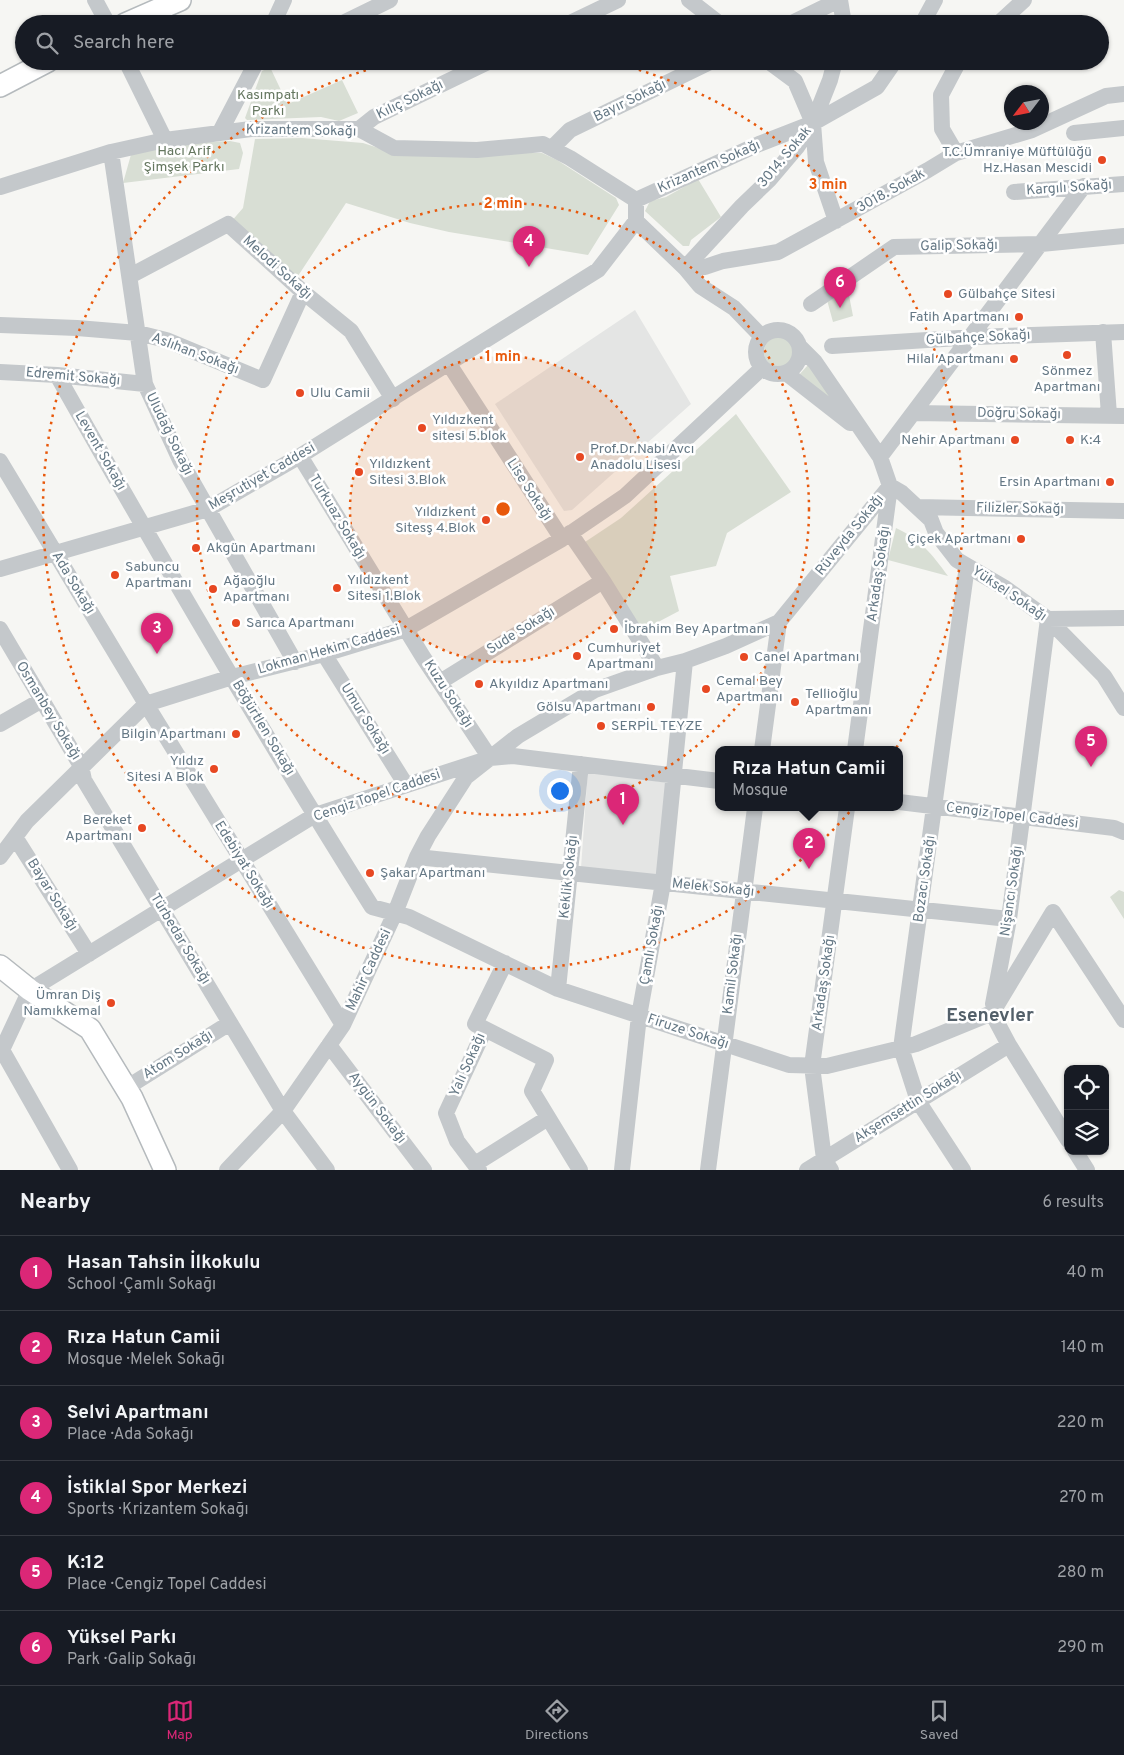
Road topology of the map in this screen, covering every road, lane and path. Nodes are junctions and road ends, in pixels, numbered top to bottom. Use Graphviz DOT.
graph roads {
  1 [pos="95,0"];
  2 [pos="180,0"];
  3 [pos="284,0"];
  4 [pos="390,0"];
  5 [pos="618,0"];
  6 [pos="689,0"];
  7 [pos="840,0"];
  8 [pos="935,0"];
  9 [pos="1024,0"];
  10 [pos="103,15"];
  11 [pos="146,15"];
  12 [pos="278,15"];
  13 [pos="359,15"];
  14 [pos="587,15"];
  15 [pos="708,15"];
  16 [pos="809,15"];
  17 [pos="842,15"];
  18 [pos="927,15"];
  19 [pos="1008,15"];
  20 [pos="31,70"];
  21 [pos="130,70"];
  22 [pos="255,70"];
  23 [pos="471,70"];
  24 [pos="693,70"];
  25 [pos="780,70"];
  26 [pos="833,70"];
  27 [pos="889,70"];
  28 [pos="954,70"];
  29 [pos="0,86"];
  30 [pos="1124,94"];
  31 [pos="813,123"];
  32 [pos="1124,128"];
  33 [pos="359,130"];
  34 [pos="220,132"];
  35 [pos="1074,133"];
  36 [pos="165,140"];
  37 [pos="552,148"];
  38 [pos="112,152"];
  39 [pos="956,153"];
  40 [pos="1124,184"];
  41 [pos="1084,186"];
  42 [pos="0,187"];
  43 [pos="1014,192"];
  44 [pos="636,200"];
  45 [pos="636,221"];
  46 [pos="836,221"];
  47 [pos="1124,236"];
  48 [pos="1041,244"];
  49 [pos="685,268"];
  50 [pos="130,276"];
  51 [pos="303,292"];
  52 [pos="811,304"];
  53 [pos="0,325"];
  54 [pos="1103,332"];
  55 [pos="1124,332"];
  56 [pos="138,333"];
  57 [pos="762,337"];
  58 [pos="970,337"];
  59 [pos="832,346"];
  60 [pos="800,347"];
  61 [pos="449,364"];
  62 [pos="762,368"];
  63 [pos="0,372"];
  64 [pos="786,374"];
  65 [pos="57,375"];
  66 [pos="145,384"];
  67 [pos="393,399"];
  68 [pos="913,413"];
  69 [pos="1116,416"];
  70 [pos="862,432"];
  71 [pos="300,456"];
  72 [pos="880,457"];
  73 [pos="0,461"];
  74 [pos="890,486"];
  75 [pos="916,507"];
  76 [pos="208,509"];
  77 [pos="1124,511"];
  78 [pos="144,528"];
  79 [pos="566,536"];
  80 [pos="55,554"];
  81 [pos="967,566"];
  82 [pos="0,569"];
  83 [pos="603,581"];
  84 [pos="1124,618"];
  85 [pos="1048,619"];
  86 [pos="779,622"];
  87 [pos="0,629"];
  88 [pos="406,629"];
  89 [pos="324,654"];
  90 [pos="685,661"];
  91 [pos="295,662"];
  92 [pos="657,668"];
  93 [pos="232,677"];
  94 [pos="440,682"];
  95 [pos="42,700"];
  96 [pos="146,704"];
  97 [pos="1124,707"];
  98 [pos="0,724"];
  99 [pos="763,746"];
  100 [pos="856,746"];
  101 [pos="490,758"];
  102 [pos="581,764"];
  103 [pos="81,766"];
  104 [pos="674,775"];
  105 [pos="715,780"];
  106 [pos="406,785"];
  107 [pos="903,802"];
  108 [pos="934,806"];
  109 [pos="755,811"];
  110 [pos="847,811"];
  111 [pos="314,815"];
  112 [pos="1022,817"];
  113 [pos="1124,832"];
  114 [pos="15,837"];
  115 [pos="0,857"];
  116 [pos="417,857"];
  117 [pos="242,860"];
  118 [pos="569,873"];
  119 [pos="663,883"];
  120 [pos="744,891"];
  121 [pos="835,900"];
  122 [pos="161,909"];
  123 [pos="920,909"];
  124 [pos="395,913"];
  125 [pos="1009,919"];
  126 [pos="89,954"];
  127 [pos="505,963"];
  128 [pos="0,966"];
  129 [pos="558,989"];
  130 [pos="30,990"];
  131 [pos="992,1014"];
  132 [pos="639,1016"];
  133 [pos="1124,1020"];
  134 [pos="230,1023"];
  135 [pos="343,1025"];
  136 [pos="486,1029"];
  137 [pos="724,1044"];
  138 [pos="329,1045"];
  139 [pos="1009,1045"];
  140 [pos="902,1048"];
  141 [pos="1,1052"];
  142 [pos="812,1066"];
  143 [pos="126,1088"];
  144 [pos="918,1101"];
  145 [pos="283,1111"];
  146 [pos="548,1118"];
  147 [pos="1064,1134"];
  148 [pos="1078,1155"];
  149 [pos="828,1165"];
  150 [pos="477,1167"];
  151 [pos="70,1170"];
  152 [pos="165,1170"];
  153 [pos="227,1170"];
  154 [pos="327,1170"];
  155 [pos="424,1170"];
  156 [pos="580,1170"];
  157 [pos="622,1170"];
  158 [pos="704,1170"];
  159 [pos="708,1170"];
  160 [pos="807,1170"];
  161 [pos="963,1170"];
  162 [pos="1087,1170"];
  1 -- 10 [label="street"];
  2 -- 11 [label="main road"];
  3 -- 12 [label="street"];
  4 -- 13 [label="street"];
  5 -- 14 [label="street"];
  6 -- 15 [label="street"];
  7 -- 16 [label="street"];
  7 -- 17 [label="street"];
  8 -- 18 [label="street"];
  9 -- 19 [label="street"];
  20 -- 29 [label="main road"];
  21 -- 36 [label="street"];
  22 -- 34 [label="street"];
  23 -- 33 [label="street, Kılıç Sokağı"];
  24 -- 37 [label="street, Bayır Sokağı"];
  25 -- 31 [label="street"];
  26 -- 31 [label="street"];
  27 -- 31 [label="street, 3014. Sokak"];
  28 -- 39 [label="street"];
  30 -- 39 [label="street, 3018. Sokak"];
  31 -- 44 [label="street, Krizantem Sokağı"];
  31 -- 46 [label="street"];
  31 -- 49 [label="street, 3014. Sokak"];
  32 -- 35 [label="street"];
  33 -- 34 [label="street, Krizantem Sokağı"];
  33 -- 37 [label="street, Krizantem Sokağı"];
  34 -- 36 [label="street, Krizantem Sokağı"];
  36 -- 38 [label="street, Krizantem Sokağı"];
  37 -- 44 [label="street, Krizantem Sokağı"];
  38 -- 42 [label="street, Krizantem Sokağı"];
  38 -- 50 [label="street, Uludağ Sokağı"];
  39 -- 46 [label="street, 3018. Sokak"];
  40 -- 41 [label="street, Kargılı Sokağı"];
  41 -- 43 [label="street, Kargılı Sokağı"];
  41 -- 48 [label="street"];
  44 -- 45 [label="street"];
  45 -- 49 [label="street"];
  45 -- 61 [label="street, Meşrutiyet Caddesi"];
  46 -- 49 [label="street, 3018. Sokak"];
  47 -- 48 [label="street, Galip Sokağı"];
  48 -- 52 [label="street, Galip Sokağı"];
  48 -- 58 [label="street"];
  49 -- 57 [label="street"];
  50 -- 51 [label="street, Melodi Sokağı"];
  50 -- 56 [label="street, Uludağ Sokağı"];
  51 -- 56 [label="street, Aslıhan Sokağı"];
  51 -- 67 [label="street, Melodi Sokağı"];
  53 -- 56 [label="street, Aslıhan Sokağı"];
  54 -- 55 [label="street, Gülbahçe Sokağı"];
  54 -- 58 [label="street, Gülbahçe Sokağı"];
  54 -- 69 [label="street"];
  56 -- 66 [label="street, Uludağ Sokağı"];
  57 -- 60 [label="street"];
  57 -- 62 [label="street"];
  58 -- 59 [label="street, Gülbahçe Sokağı"];
  58 -- 68 [label="street"];
  60 -- 64 [label="street"];
  60 -- 70 [label="street"];
  61 -- 67 [label="street, Meşrutiyet Caddesi"];
  61 -- 79 [label="street, Lise Sokağı"];
  62 -- 64 [label="street"];
  62 -- 79 [label="street, Lokman Hekim Caddesi"];
  63 -- 65 [label="street, Edremit Sokağı"];
  64 -- 70 [label="street"];
  65 -- 66 [label="street, Edremit Sokağı"];
  65 -- 78 [label="street, Levent Sokağı"];
  66 -- 76 [label="street, Uludağ Sokağı"];
  67 -- 71 [label="street, Meşrutiyet Caddesi"];
  68 -- 69 [label="street, Doğru Sokağı"];
  68 -- 72 [label="street"];
  70 -- 72 [label="street"];
  71 -- 76 [label="street, Meşrutiyet Caddesi"];
  71 -- 88 [label="street, Turkuaz Sokağı"];
  72 -- 74 [label="street, Rüveyda Sokağı"];
  73 -- 80 [label="street, Ada Sokağı"];
  74 -- 75 [label="street, Yüksel Sokağı"];
  74 -- 86 [label="street, Rüveyda Sokağı"];
  74 -- 100 [label="street, Arkadaş Sokağı"];
  75 -- 77 [label="street, Filizler Sokağı"];
  75 -- 81 [label="street, Yüksel Sokağı"];
  76 -- 78 [label="street, Meşrutiyet Caddesi"];
  76 -- 91 [label="street, Uludağ Sokağı"];
  78 -- 80 [label="street, Meşrutiyet Caddesi"];
  78 -- 93 [label="street, Böğürtlen Sokağı"];
  79 -- 83 [label="street"];
  79 -- 88 [label="street, Lokman Hekim Caddesi"];
  80 -- 82 [label="street, Meşrutiyet Caddesi"];
  80 -- 96 [label="street, Ada Sokağı"];
  81 -- 85 [label="street, Yüksel Sokağı"];
  81 -- 108 [label="street, Bozacı Sokağı"];
  83 -- 92 [label="street"];
  83 -- 94 [label="street, Sude Sokağı"];
  84 -- 85 [label="street"];
  85 -- 97 [label="street, Yüksel Sokağı"];
  85 -- 112 [label="street, Nişancı Sokağı"];
  86 -- 90 [label="street, Rüveyda Sokağı"];
  86 -- 99 [label="street"];
  87 -- 95 [label="street, Osmanbey Sokağı"];
  88 -- 89 [label="street, Lokman Hekim Caddesi"];
  88 -- 94 [label="street, Kuzu Sokağı"];
  89 -- 91 [label="street, Lokman Hekim Caddesi"];
  89 -- 106 [label="street, Umur Sokağı"];
  90 -- 92 [label="street, Rüveyda Sokağı"];
  90 -- 104 [label="street, Çamlı Sokağı"];
  91 -- 93 [label="street, Lokman Hekim Caddesi"];
  92 -- 101 [label="street, Rüveyda Sokağı"];
  93 -- 96 [label="street, Lokman Hekim Caddesi"];
  93 -- 111 [label="street, Böğürtlen Sokağı"];
  94 -- 101 [label="street, Kuzu Sokağı"];
  95 -- 98 [label="street"];
  95 -- 103 [label="street, Osmanbey Sokağı"];
  96 -- 103 [label="street, Lokman Hekim Caddesi"];
  96 -- 117 [label="street, Edebiyat Sokağı"];
  101 -- 102 [label="street, Cengiz Topel Caddesi"];
  101 -- 106 [label="street, Cengiz Topel Caddesi"];
  101 -- 116 [label="street, Mahir Caddesi"];
  102 -- 104 [label="street, Cengiz Topel Caddesi"];
  102 -- 118 [label="street, Keklik Sokağı"];
  103 -- 114 [label="street, Lokman Hekim Caddesi"];
  103 -- 122 [label="street, Türbedar Sokağı"];
  104 -- 105 [label="street, Cengiz Topel Caddesi"];
  104 -- 119 [label="street, Çamlı Sokağı"];
  106 -- 111 [label="street, Cengiz Topel Caddesi"];
  107 -- 108 [label="street, Cengiz Topel Caddesi"];
  108 -- 112 [label="street, Cengiz Topel Caddesi"];
  108 -- 123 [label="street, Bozacı Sokağı"];
  109 -- 120 [label="street, Kamil Sokağı"];
  110 -- 121 [label="street, Arkadaş Sokağı"];
  111 -- 117 [label="street, Cengiz Topel Caddesi"];
  111 -- 124 [label="street, Böğürtlen Sokağı"];
  112 -- 113 [label="street, Cengiz Topel Caddesi"];
  112 -- 125 [label="street, Nişancı Sokağı"];
  114 -- 115 [label="street, Lokman Hekim Caddesi"];
  114 -- 126 [label="street, Bayar Sokağı"];
  116 -- 118 [label="street, Melek Sokağı"];
  116 -- 124 [label="street, Mahir Caddesi"];
  117 -- 122 [label="street, Cengiz Topel Caddesi"];
  117 -- 135 [label="street, Edebiyat Sokağı"];
  118 -- 119 [label="street, Melek Sokağı"];
  118 -- 129 [label="street, Keklik Sokağı"];
  119 -- 120 [label="street, Melek Sokağı"];
  119 -- 132 [label="street, Çamlı Sokağı"];
  120 -- 121 [label="street, Melek Sokağı"];
  120 -- 137 [label="street, Kamil Sokağı"];
  121 -- 123 [label="street, Melek Sokağı"];
  121 -- 142 [label="street, Arkadaş Sokağı"];
  122 -- 126 [label="street, Cengiz Topel Caddesi"];
  122 -- 134 [label="street, Türbedar Sokağı"];
  123 -- 125 [label="street, Melek Sokağı"];
  123 -- 140 [label="street, Bozacı Sokağı"];
  124 -- 127 [label="street, Firuze Sokağı"];
  124 -- 135 [label="street, Mahir Caddesi"];
  125 -- 131 [label="street, Nişancı Sokağı"];
  126 -- 130 [label="street, Cengiz Topel Caddesi"];
  127 -- 129 [label="street, Firuze Sokağı"];
  127 -- 136 [label="street, Yalı Sokağı"];
  128 -- 130 [label="main road"];
  129 -- 132 [label="street, Firuze Sokağı"];
  130 -- 141 [label="street"];
  130 -- 143 [label="main road"];
  131 -- 133 [label="street"];
  131 -- 139 [label="street"];
  131 -- 140 [label="street, Firuze Sokağı"];
  132 -- 137 [label="street, Firuze Sokağı"];
  132 -- 157 [label="street, Çamlı Sokağı"];
  134 -- 143 [label="street, Atom Sokağı"];
  134 -- 145 [label="street, Türbedar Sokağı"];
  135 -- 138 [label="street, Mahir Caddesi"];
  136 -- 146 [label="street"];
  136 -- 150 [label="street, Yalı Sokağı"];
  137 -- 142 [label="street, Firuze Sokağı"];
  137 -- 159 [label="street, Kamil Sokağı"];
  138 -- 145 [label="street, Mahir Caddesi"];
  138 -- 155 [label="street, Aygün Sokağı"];
  139 -- 144 [label="street, Akşemsettin Sokağı"];
  139 -- 147 [label="street"];
  140 -- 142 [label="street, Firuze Sokağı"];
  140 -- 144 [label="street, Bozacı Sokağı"];
  141 -- 151 [label="street"];
  142 -- 149 [label="street, Arkadaş Sokağı"];
  143 -- 152 [label="main road"];
  144 -- 149 [label="street, Akşemsettin Sokağı"];
  144 -- 161 [label="street, Bozacı Sokağı"];
  145 -- 153 [label="street, Mahir Caddesi"];
  145 -- 154 [label="street, Türbedar Sokağı"];
  146 -- 150 [label="street"];
  146 -- 156 [label="street"];
  148 -- 162 [label="street"];
  149 -- 160 [label="street, Akşemsettin Sokağı"];
  158 -- 159 [label="street"];
}
